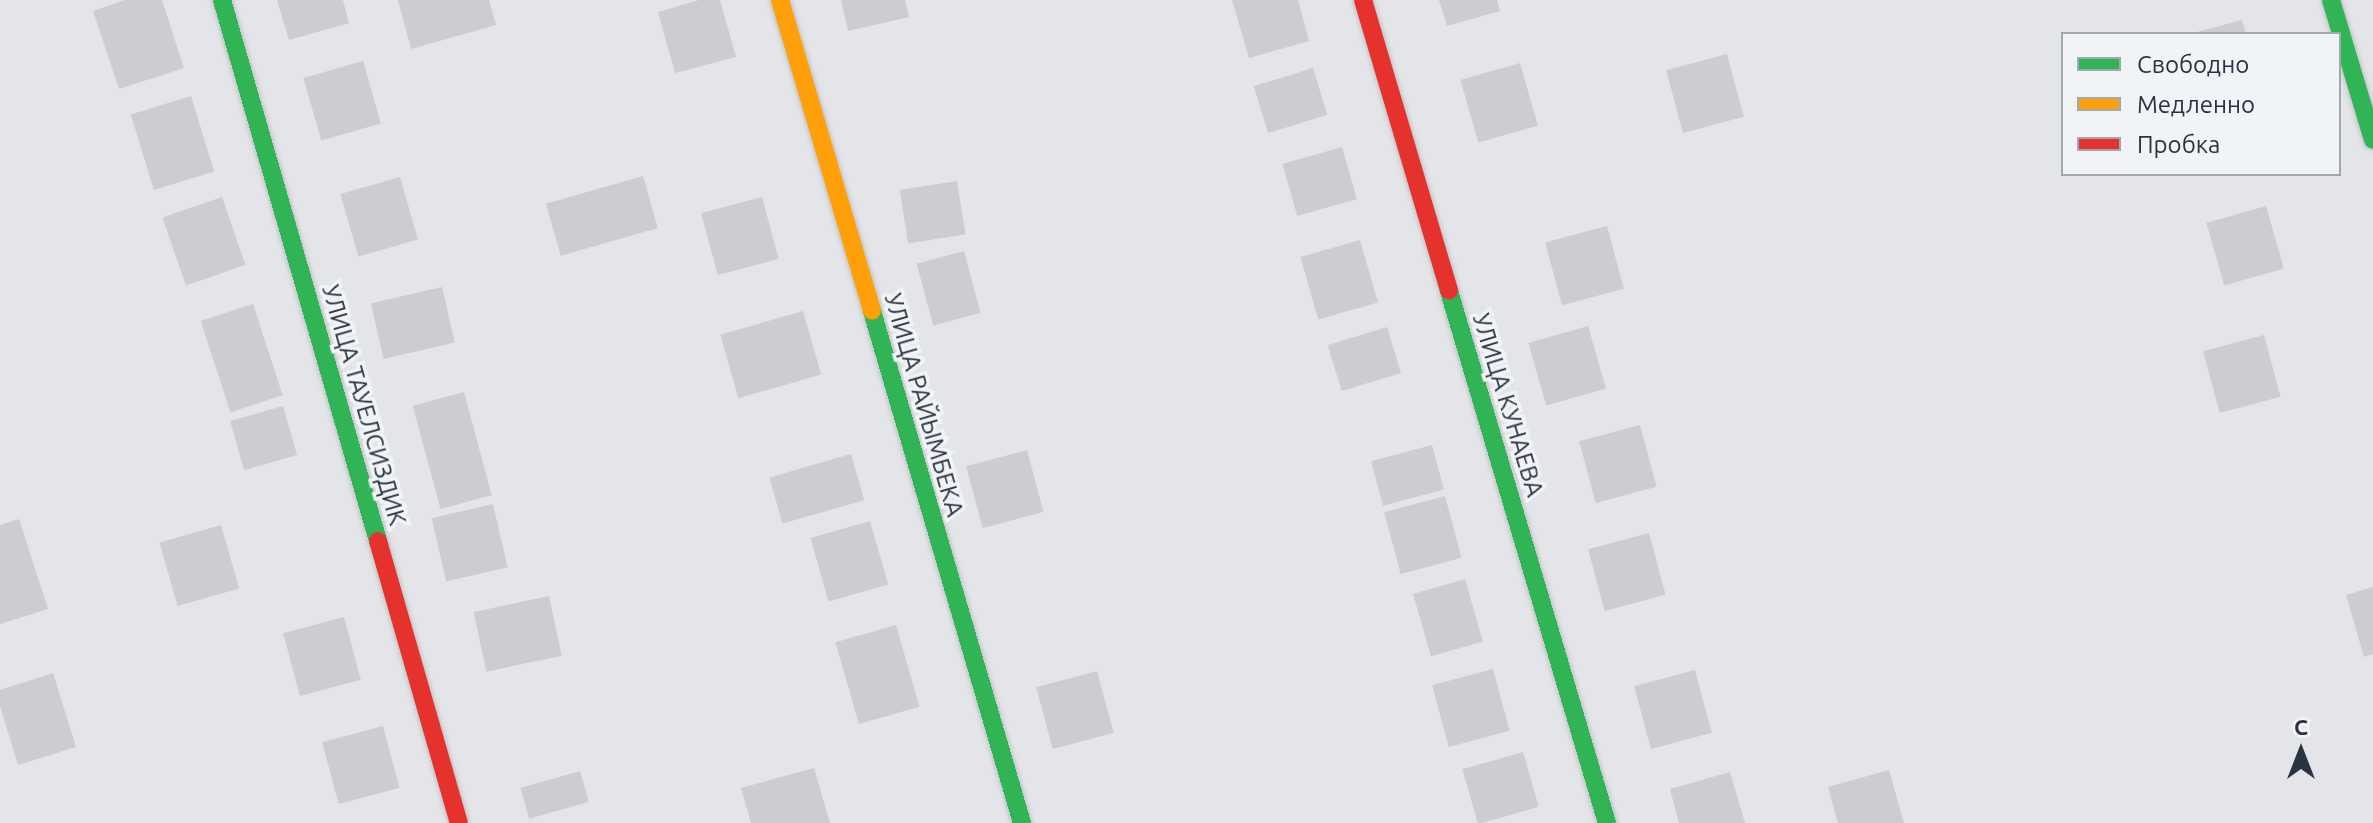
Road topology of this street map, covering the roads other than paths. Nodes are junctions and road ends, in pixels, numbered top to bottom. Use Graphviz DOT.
graph roads {
  1 [pos="222,0"];
  2 [pos="780,0"];
  3 [pos="1363,0"];
  4 [pos="2331,0"];
  5 [pos="2341,32"];
  6 [pos="2341,33"];
  7 [pos="2373,140"];
  8 [pos="459,823"];
  9 [pos="1022,823"];
  10 [pos="1607,823"];
  1 -- 8 [label="street, УЛИЦА ТАУЕЛСИЗДИК"];
  2 -- 9 [label="street, УЛИЦА РАЙЫМБЕКА"];
  3 -- 10 [label="street, УЛИЦА КУНАЕВА"];
  4 -- 5 [label="street"];
  6 -- 7 [label="street"];
}
